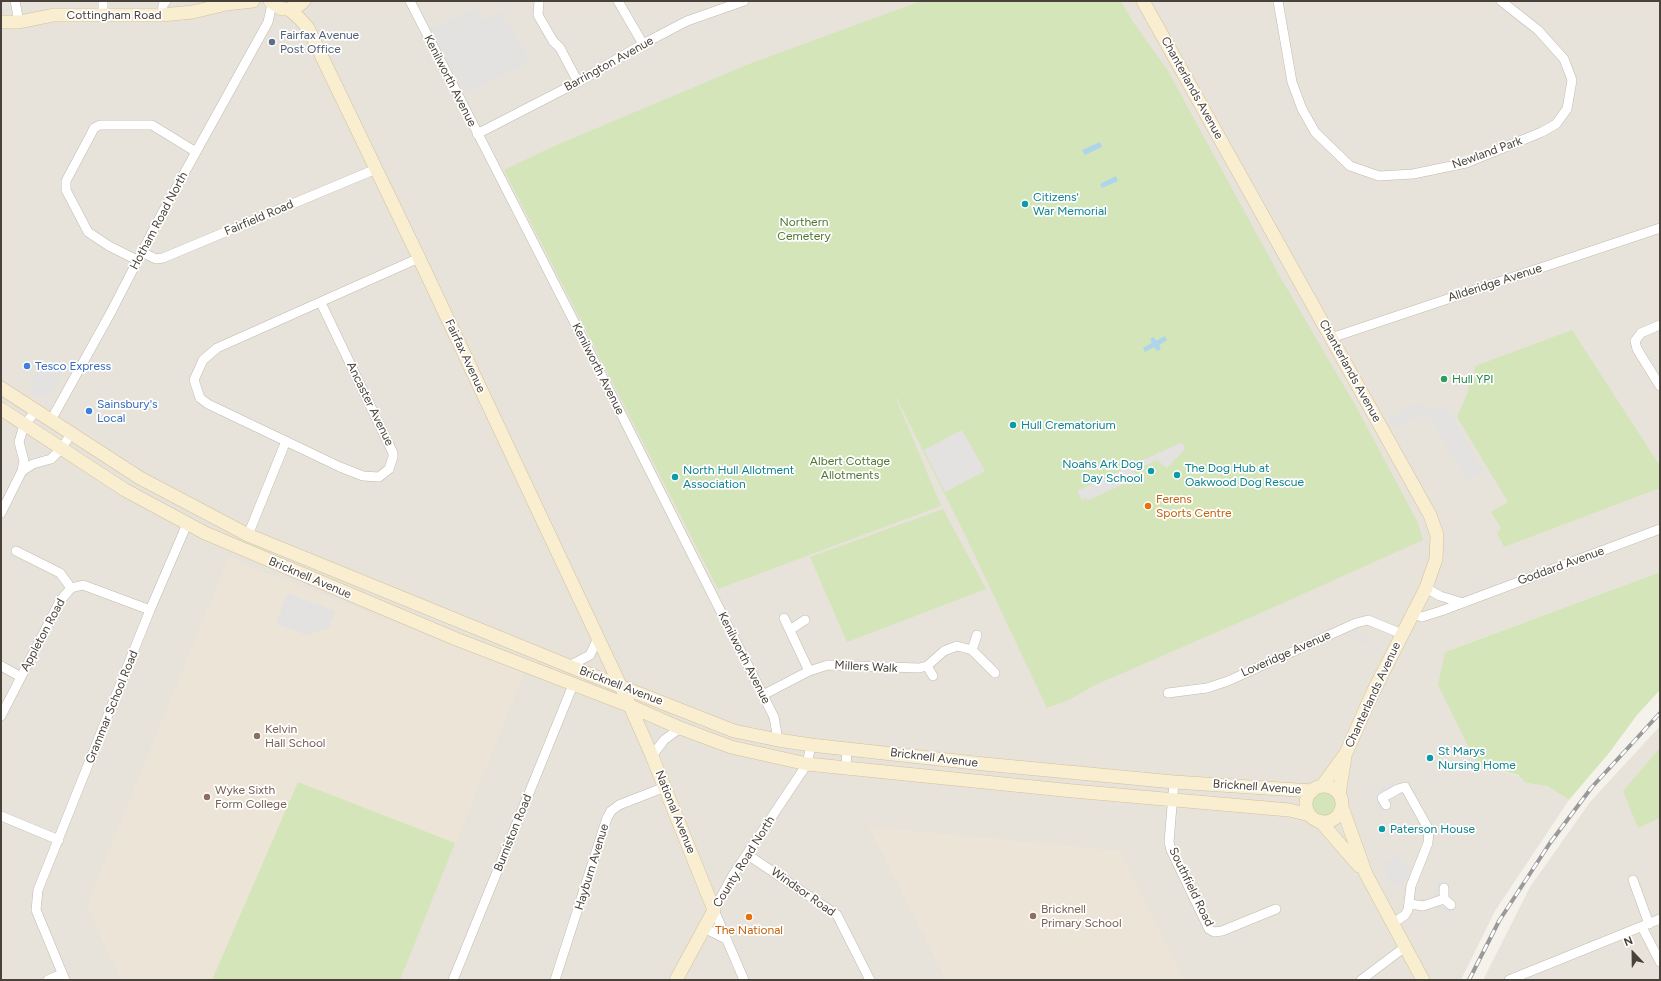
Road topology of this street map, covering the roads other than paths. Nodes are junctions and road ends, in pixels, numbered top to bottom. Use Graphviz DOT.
graph roads {
  1 [pos="15,1"];
  2 [pos="102,1"];
  3 [pos="166,1"];
  4 [pos="253,1"];
  5 [pos="304,1"];
  6 [pos="410,1"];
  7 [pos="539,1"];
  8 [pos="618,1"];
  9 [pos="744,1"];
  10 [pos="1143,1"];
  11 [pos="1278,1"];
  12 [pos="1501,1"];
  13 [pos="230,3"];
  14 [pos="278,6"];
  15 [pos="162,15"];
  16 [pos="103,16"];
  17 [pos="1,22"];
  18 [pos="19,22"];
  19 [pos="308,28"];
  20 [pos="642,44"];
  21 [pos="578,82"];
  22 [pos="477,134"];
  23 [pos="196,152"];
  24 [pos="376,169"];
  25 [pos="1660,228"];
  26 [pos="139,256"];
  27 [pos="419,258"];
  28 [pos="321,302"];
  29 [pos="1660,325"];
  30 [pos="1331,338"];
  31 [pos="1660,386"];
  32 [pos="1,388"];
  33 [pos="1,409"];
  34 [pos="36,411"];
  35 [pos="51,420"];
  36 [pos="24,425"];
  37 [pos="71,434"];
  38 [pos="286,441"];
  39 [pos="61,449"];
  40 [pos="22,471"];
  41 [pos="1,513"];
  42 [pos="188,524"];
  43 [pos="1660,529"];
  44 [pos="248,535"];
  45 [pos="16,551"];
  46 [pos="322,563"];
  47 [pos="316,579"];
  48 [pos="71,588"];
  49 [pos="1426,588"];
  50 [pos="1463,603"];
  51 [pos="150,610"];
  52 [pos="1413,614"];
  53 [pos="784,618"];
  54 [pos="805,620"];
  55 [pos="790,630"];
  56 [pos="1402,634"];
  57 [pos="977,635"];
  58 [pos="598,638"];
  59 [pos="972,650"];
  60 [pos="1,666"];
  61 [pos="569,666"];
  62 [pos="927,666"];
  63 [pos="809,671"];
  64 [pos="995,673"];
  65 [pos="933,676"];
  66 [pos="22,677"];
  67 [pos="573,685"];
  68 [pos="620,686"];
  69 [pos="1168,693"];
  70 [pos="763,696"];
  71 [pos="630,706"];
  72 [pos="1,716"];
  73 [pos="680,728"];
  74 [pos="734,731"];
  75 [pos="778,740"];
  76 [pos="811,745"];
  77 [pos="731,747"];
  78 [pos="847,748"];
  79 [pos="1346,753"];
  80 [pos="652,756"];
  81 [pos="807,764"];
  82 [pos="998,765"];
  83 [pos="846,768"];
  84 [pos="1174,782"];
  85 [pos="996,783"];
  86 [pos="665,787"];
  87 [pos="1317,789"];
  88 [pos="1339,794"];
  89 [pos="1173,800"];
  90 [pos="1386,805"];
  91 [pos="1342,808"];
  92 [pos="1,816"];
  93 [pos="1315,818"];
  94 [pos="59,840"];
  95 [pos="748,855"];
  96 [pos="1366,874"];
  97 [pos="1633,880"];
  98 [pos="1444,888"];
  99 [pos="1444,899"];
  100 [pos="1410,904"];
  101 [pos="1451,905"];
  102 [pos="1276,909"];
  103 [pos="714,910"];
  104 [pos="1660,919"];
  105 [pos="1392,924"];
  106 [pos="1646,926"];
  107 [pos="704,928"];
  108 [pos="726,940"];
  109 [pos="1405,947"];
  110 [pos="1660,962"];
  111 [pos="63,977"];
  112 [pos="1529,977"];
  113 [pos="48,980"];
  114 [pos="453,980"];
  115 [pos="555,980"];
  116 [pos="676,980"];
  117 [pos="744,980"];
  118 [pos="870,980"];
  119 [pos="1361,980"];
  120 [pos="1424,980"];
  121 [pos="1509,980"];
  1 -- 18 [label="street"];
  2 -- 16 [label="street"];
  3 -- 15 [label="street"];
  4 -- 13 [label="street, Cottingham Road"];
  5 -- 14 [label="street"];
  5 -- 19 [label="street, Fairfax Avenue"];
  6 -- 22 [label="street, Kenilworth Avenue"];
  7 -- 21 [label="street"];
  8 -- 20 [label="street"];
  9 -- 20 [label="street, Barrington Avenue"];
  10 -- 30 [label="street, Chanterlands Avenue"];
  11 -- 12 [label="street, Newland Park"];
  13 -- 15 [label="street, Cottingham Road"];
  14 -- 19 [label="street, Fairfax Avenue"];
  14 -- 23 [label="street, Hotham Road North"];
  15 -- 16 [label="street, Cottingham Road"];
  16 -- 18 [label="street, Cottingham Road"];
  17 -- 18 [label="street, Cottingham Road"];
  19 -- 24 [label="street, Fairfax Avenue"];
  20 -- 21 [label="street, Barrington Avenue"];
  21 -- 22 [label="street, Barrington Avenue"];
  22 -- 70 [label="street, Kenilworth Avenue"];
  23 -- 26 [label="street, Hotham Road North"];
  23 -- 26 [label="street"];
  24 -- 26 [label="street, Fairfield Road"];
  24 -- 27 [label="street, Fairfax Avenue"];
  25 -- 30 [label="street, Allderidge Avenue"];
  26 -- 35 [label="street, Hotham Road North"];
  27 -- 28 [label="street, Ancaster Avenue"];
  27 -- 58 [label="street, Fairfax Avenue"];
  28 -- 38 [label="street, Ancaster Avenue"];
  28 -- 38 [label="street, Ancaster Avenue"];
  29 -- 31 [label="street"];
  30 -- 49 [label="street, Chanterlands Avenue"];
  32 -- 34 [label="street, Bricknell Avenue"];
  33 -- 36 [label="street, Bricknell Avenue"];
  34 -- 35 [label="street, Bricknell Avenue"];
  34 -- 36 [label="street"];
  35 -- 37 [label="street, Bricknell Avenue"];
  36 -- 39 [label="street, Bricknell Avenue"];
  36 -- 40 [label="street"];
  37 -- 39 [label="street"];
  37 -- 44 [label="street, Bricknell Avenue"];
  38 -- 44 [label="street"];
  39 -- 40 [label="street"];
  39 -- 42 [label="street, Bricknell Avenue"];
  40 -- 41 [label="street"];
  42 -- 47 [label="street, Bricknell Avenue"];
  42 -- 51 [label="street, Grammar School Road"];
  43 -- 50 [label="street, Goddard Avenue"];
  44 -- 46 [label="street, Bricknell Avenue"];
  45 -- 48 [label="street"];
  46 -- 47 [label="street"];
  46 -- 61 [label="street, Bricknell Avenue"];
  47 -- 67 [label="street, Bricknell Avenue"];
  48 -- 51 [label="street, Appleton Road"];
  48 -- 66 [label="street, Appleton Road"];
  49 -- 50 [label="street"];
  49 -- 52 [label="street, Chanterlands Avenue"];
  50 -- 52 [label="street, Goddard Avenue"];
  51 -- 94 [label="street, Grammar School Road"];
  52 -- 56 [label="street, Chanterlands Avenue"];
  53 -- 55 [label="street"];
  54 -- 55 [label="street"];
  55 -- 63 [label="street"];
  56 -- 69 [label="street, Loveridge Avenue"];
  56 -- 79 [label="street, Chanterlands Avenue"];
  57 -- 59 [label="street"];
  58 -- 61 [label="street, Bricknell Avenue"];
  58 -- 68 [label="street, Fairfax Avenue"];
  59 -- 62 [label="street"];
  59 -- 64 [label="street"];
  60 -- 66 [label="street"];
  61 -- 68 [label="street, Bricknell Avenue"];
  62 -- 63 [label="street, Millers Walk"];
  62 -- 65 [label="street"];
  63 -- 70 [label="street, Millers Walk"];
  66 -- 72 [label="street, Appleton Road"];
  67 -- 71 [label="street, Bricknell Avenue"];
  67 -- 114 [label="street, Burniston Road"];
  68 -- 71 [label="street, National Avenue"];
  68 -- 74 [label="street, Bricknell Avenue"];
  70 -- 75 [label="street, Kenilworth Avenue"];
  71 -- 73 [label="street, Bricknell Avenue"];
  71 -- 80 [label="street, National Avenue"];
  73 -- 77 [label="street, Bricknell Avenue"];
  73 -- 80 [label="street"];
  74 -- 75 [label="street, Bricknell Avenue"];
  74 -- 77 [label="street"];
  75 -- 76 [label="street, Bricknell Avenue"];
  76 -- 78 [label="street, Bricknell Avenue"];
  76 -- 81 [label="street, County Road North"];
  77 -- 81 [label="street, Bricknell Avenue"];
  78 -- 82 [label="street, Bricknell Avenue"];
  78 -- 83 [label="street"];
  79 -- 87 [label="street, Chanterlands Avenue"];
  79 -- 88 [label="street, Chanterlands Avenue"];
  80 -- 86 [label="street, National Avenue"];
  81 -- 83 [label="street, Bricknell Avenue"];
  81 -- 95 [label="street, County Road North"];
  82 -- 84 [label="street, Bricknell Avenue"];
  82 -- 85 [label="street"];
  83 -- 85 [label="street, Bricknell Avenue"];
  84 -- 87 [label="street, Bricknell Avenue"];
  84 -- 89 [label="street"];
  85 -- 89 [label="street, Bricknell Avenue"];
  86 -- 103 [label="street, National Avenue"];
  86 -- 115 [label="street, Hayburn Avenue"];
  87 -- 88 [label="street"];
  87 -- 93 [label="street"];
  88 -- 91 [label="street"];
  89 -- 93 [label="street, Bricknell Avenue"];
  89 -- 102 [label="street, Southfield Road"];
  90 -- 100 [label="street"];
  91 -- 93 [label="street"];
  91 -- 96 [label="street"];
  92 -- 94 [label="street"];
  93 -- 96 [label="street"];
  94 -- 111 [label="street, Grammar School Road"];
  95 -- 103 [label="street, County Road North"];
  95 -- 118 [label="street, Windsor Road"];
  96 -- 105 [label="street"];
  97 -- 106 [label="street"];
  98 -- 99 [label="street"];
  99 -- 100 [label="street"];
  99 -- 101 [label="street"];
  100 -- 105 [label="street"];
  103 -- 107 [label="street, County Road North"];
  103 -- 108 [label="street, National Avenue"];
  104 -- 106 [label="street"];
  105 -- 109 [label="street"];
  106 -- 110 [label="street"];
  106 -- 112 [label="street"];
  107 -- 108 [label="street"];
  107 -- 116 [label="street, County Road North"];
  108 -- 117 [label="street, National Avenue"];
  109 -- 119 [label="street"];
  109 -- 120 [label="street"];
  111 -- 113 [label="street"];
  112 -- 121 [label="street"];
}
